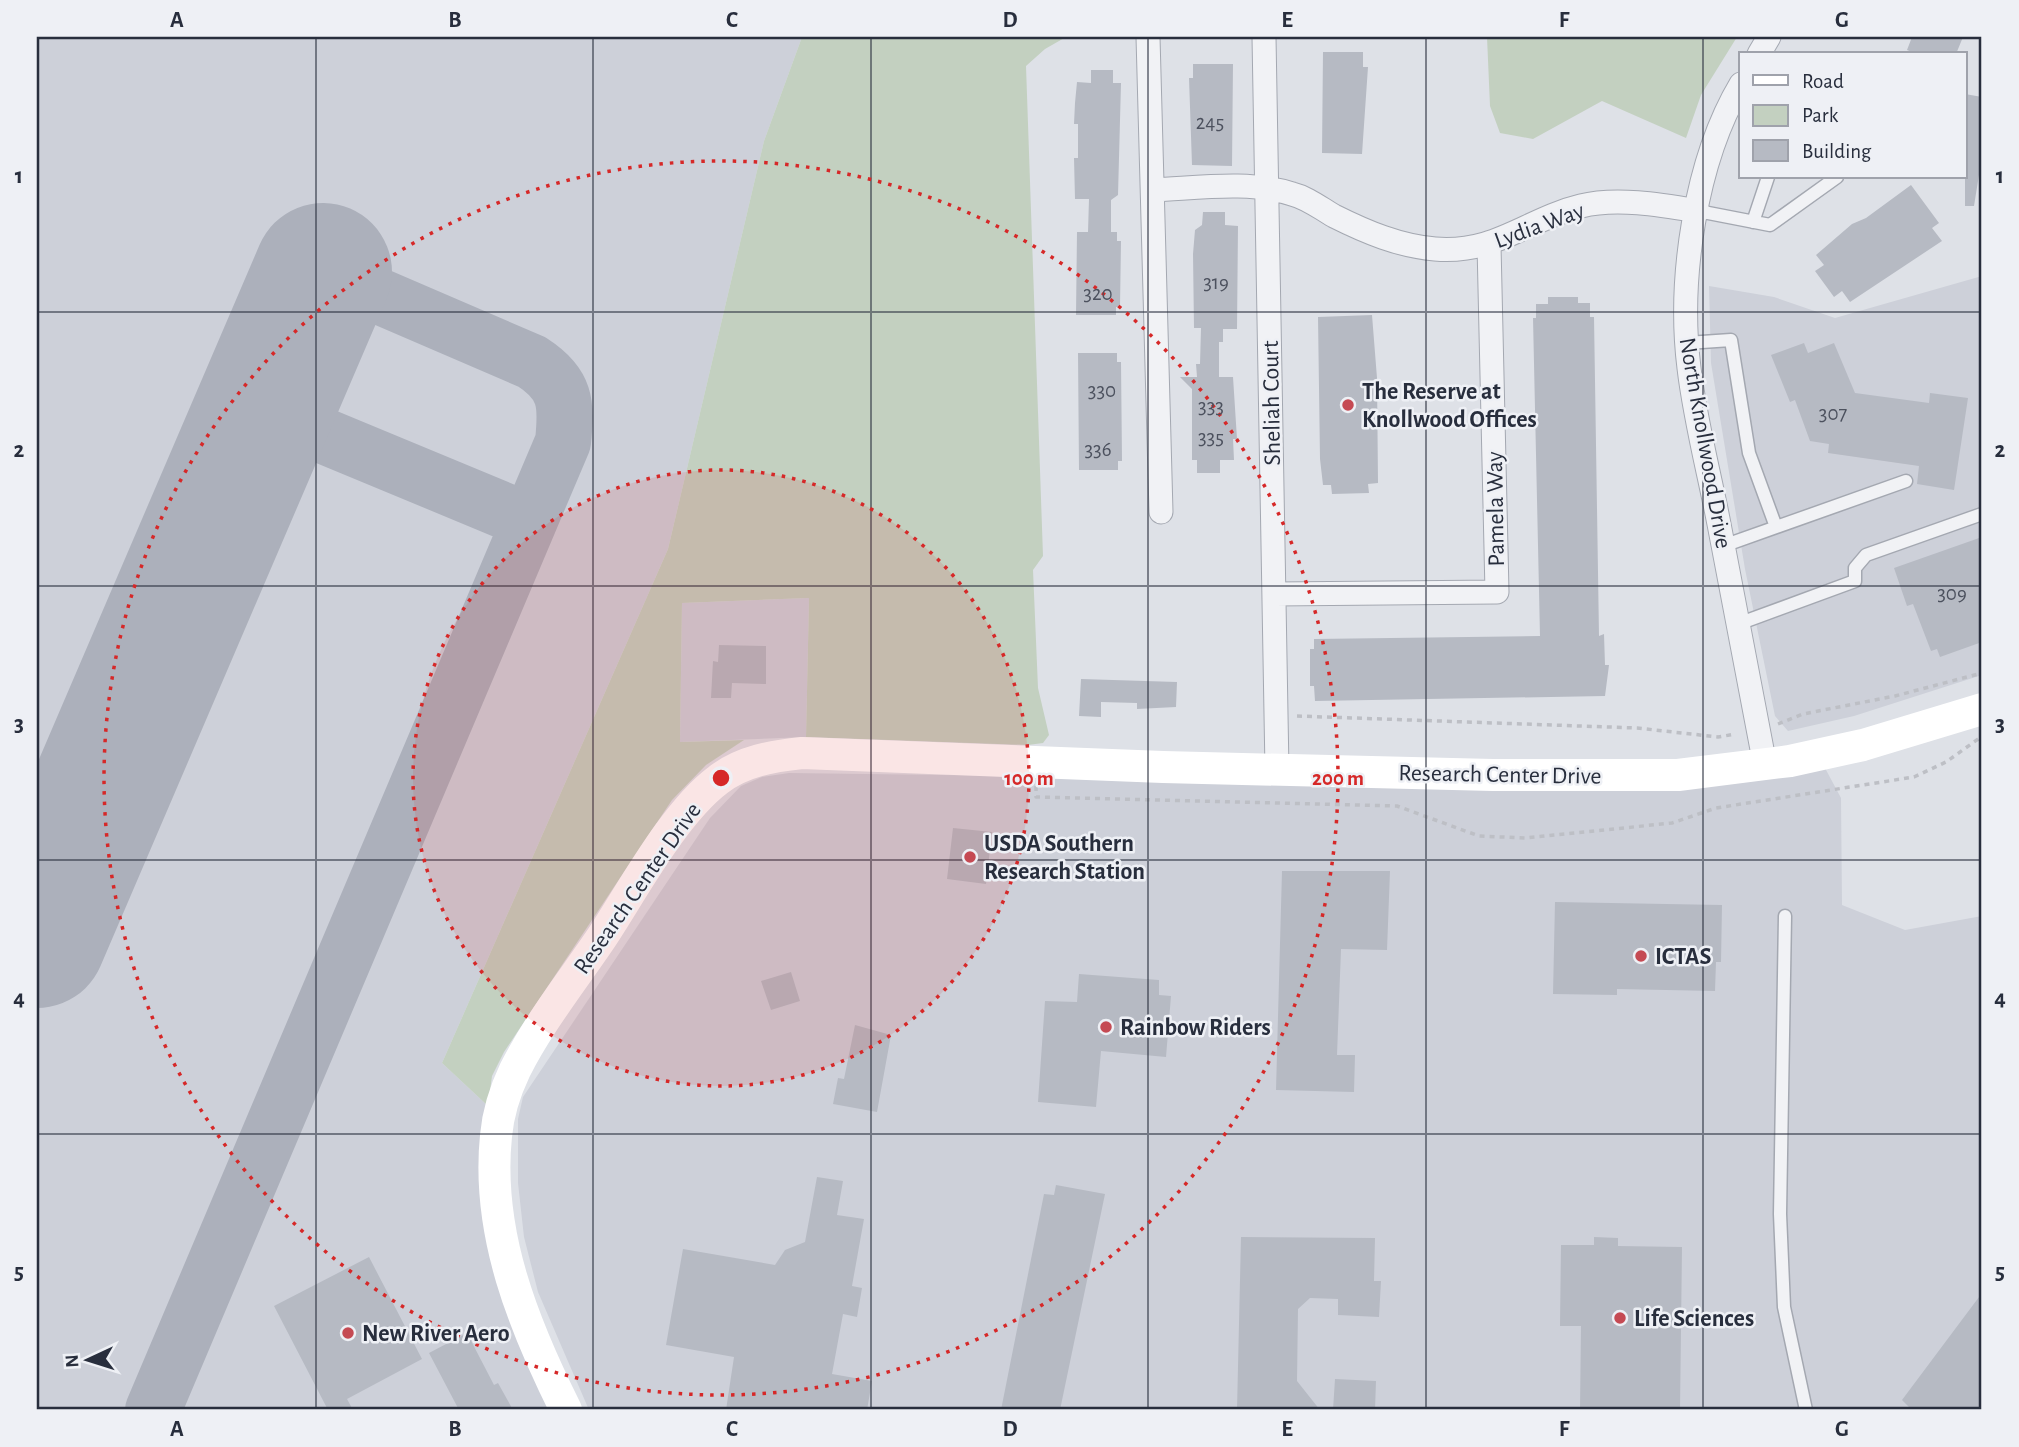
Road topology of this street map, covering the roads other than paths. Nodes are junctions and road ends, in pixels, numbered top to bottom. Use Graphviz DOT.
graph roads {
  1 [pos="1148,37"];
  2 [pos="1264,37"];
  3 [pos="1739,88"];
  4 [pos="1768,178"];
  5 [pos="1836,178"];
  6 [pos="1267,188"];
  7 [pos="1154,190"];
  8 [pos="1698,211"];
  9 [pos="1753,222"];
  10 [pos="1489,245"];
  11 [pos="1687,343"];
  12 [pos="1906,481"];
  13 [pos="1161,512"];
  14 [pos="1982,514"];
  15 [pos="1776,527"];
  16 [pos="1723,546"];
  17 [pos="1275,594"];
  18 [pos="1738,624"];
  19 [pos="1982,709"];
  20 [pos="1765,765"];
  21 [pos="1276,770"];
  22 [pos="1785,916"];
  23 [pos="566,1410"];
  24 [pos="1806,1410"];
  1 -- 7 [label="street"];
  2 -- 6 [label="street, Sheliah Court"];
  3 -- 8 [label="street, North Knollwood Drive"];
  4 -- 9 [label="lane"];
  5 -- 9 [label="lane"];
  6 -- 7 [label="street, Lydia Way"];
  6 -- 10 [label="street, Lydia Way"];
  6 -- 17 [label="street, Sheliah Court"];
  7 -- 13 [label="street"];
  8 -- 9 [label="lane"];
  8 -- 10 [label="street, Lydia Way"];
  8 -- 11 [label="street, North Knollwood Drive"];
  10 -- 17 [label="street, Pamela Way"];
  11 -- 15 [label="lane"];
  11 -- 16 [label="street, North Knollwood Drive"];
  12 -- 15 [label="lane"];
  14 -- 18 [label="lane"];
  15 -- 16 [label="lane"];
  16 -- 18 [label="street, North Knollwood Drive"];
  17 -- 21 [label="street, Sheliah Court"];
  18 -- 20 [label="street, North Knollwood Drive"];
  19 -- 20 [label="main road, Research Center Drive"];
  20 -- 21 [label="main road, Research Center Drive"];
  21 -- 23 [label="main road, Research Center Drive"];
  22 -- 24 [label="lane"];
}
